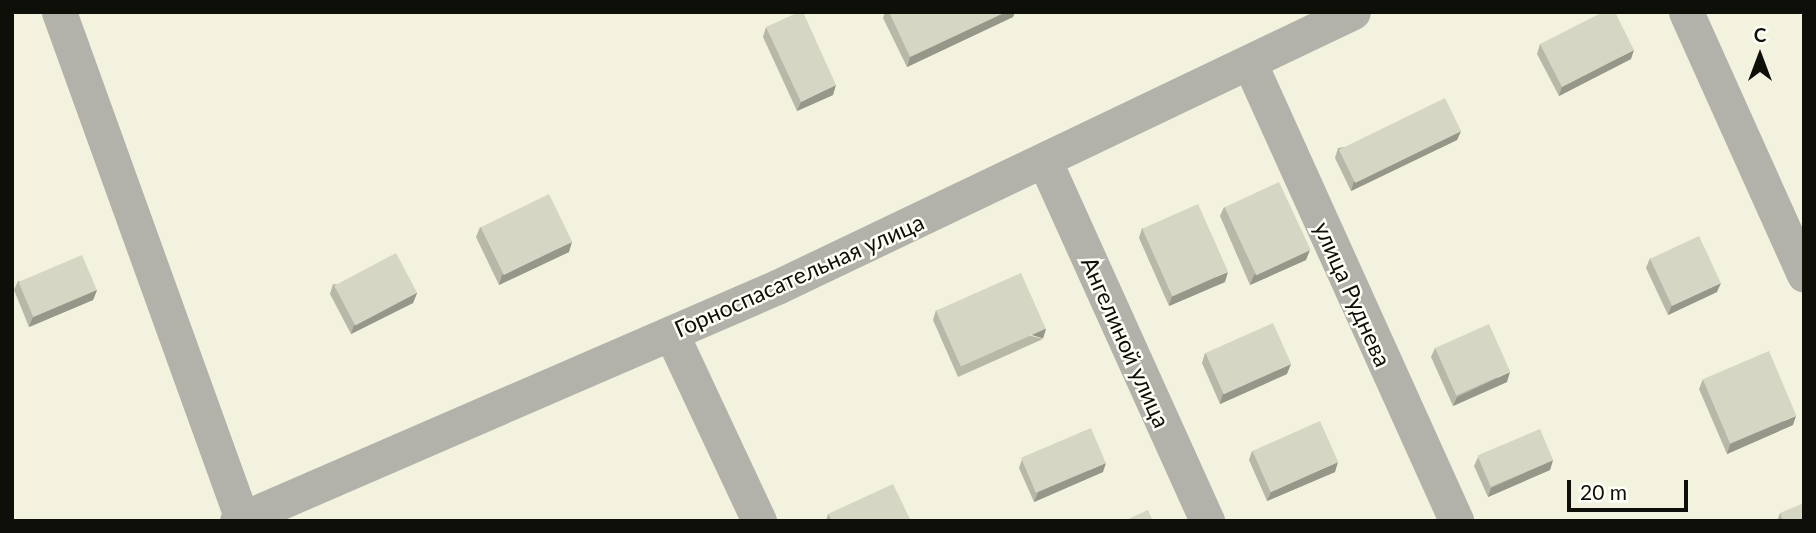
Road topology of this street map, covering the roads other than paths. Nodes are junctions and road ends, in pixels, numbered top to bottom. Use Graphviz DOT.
graph roads {
  1 [pos="59,12"];
  2 [pos="1353,12"];
  3 [pos="1686,12"];
  4 [pos="1251,66"];
  5 [pos="1046,164"];
  6 [pos="1804,275"];
  7 [pos="671,333"];
  8 [pos="239,520"];
  9 [pos="760,521"];
  10 [pos="1206,521"];
  11 [pos="1456,521"];
  1 -- 8 [label="street"];
  2 -- 4 [label="street, Горноспасательная улица"];
  3 -- 6 [label="street"];
  4 -- 5 [label="street, Горноспасательная улица"];
  4 -- 11 [label="street, улица Руднева"];
  5 -- 7 [label="street, Горноспасательная улица"];
  5 -- 10 [label="street, Ангелиной улица"];
  7 -- 8 [label="street, Горноспасательная улица"];
  7 -- 9 [label="street"];
}
